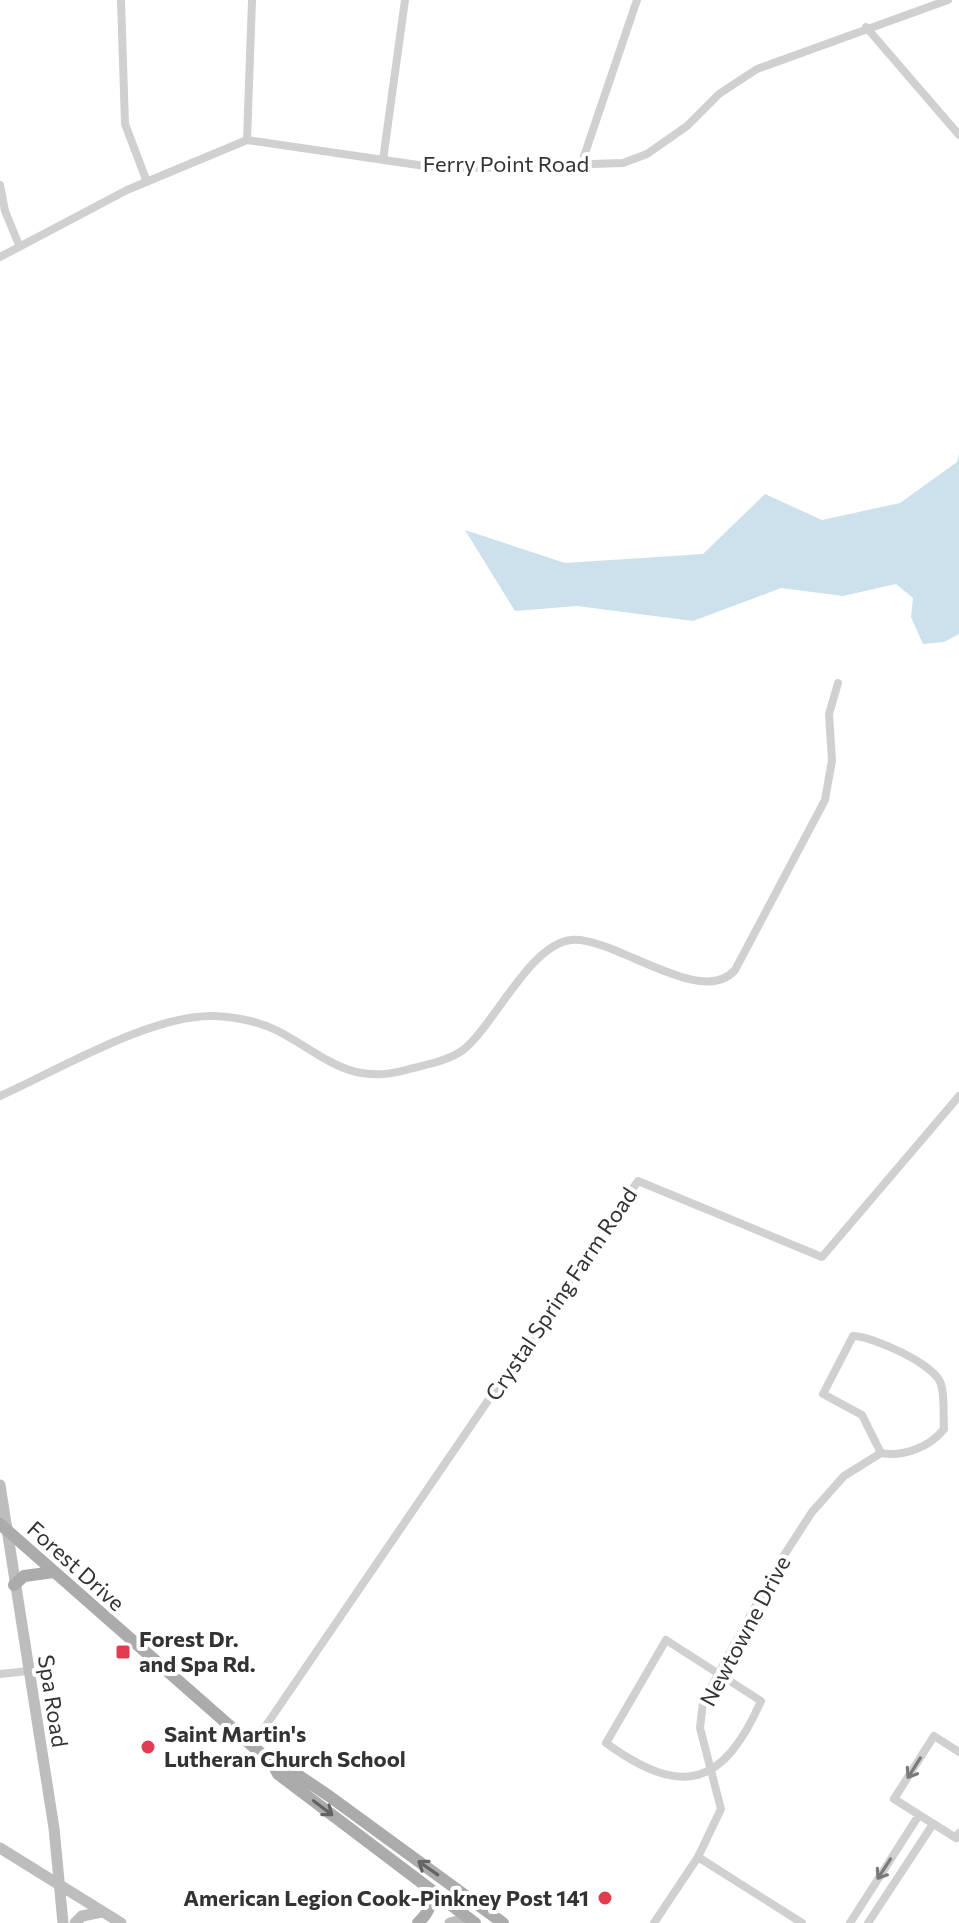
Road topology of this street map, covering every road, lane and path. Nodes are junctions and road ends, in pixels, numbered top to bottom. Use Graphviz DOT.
graph roads {
  1 [pos="121,0"];
  2 [pos="252,0"];
  3 [pos="405,0"];
  4 [pos="637,0"];
  5 [pos="948,0"];
  6 [pos="866,27"];
  7 [pos="959,135"];
  8 [pos="247,140"];
  9 [pos="383,160"];
  10 [pos="581,165"];
  11 [pos="147,182"];
  12 [pos="0,185"];
  13 [pos="19,245"];
  14 [pos="0,257"];
  15 [pos="838,683"];
  16 [pos="0,1096"];
  17 [pos="959,1096"];
  18 [pos="881,1453"];
  19 [pos="0,1485"];
  20 [pos="4,1528"];
  21 [pos="54,1572"];
  22 [pos="14,1585"];
  23 [pos="28,1671"];
  24 [pos="0,1674"];
  25 [pos="718,1675"];
  26 [pos="252,1746"];
  27 [pos="959,1752"];
  28 [pos="272,1763"];
  29 [pos="713,1771"];
  30 [pos="919,1815"];
  31 [pos="933,1824"];
  32 [pos="959,1833"];
  33 [pos="0,1848"];
  34 [pos="698,1857"];
  35 [pos="423,1884"];
  36 [pos="62,1886"];
  37 [pos="103,1912"];
  38 [pos="491,1914"];
  39 [pos="472,1921"];
  40 [pos="63,1923"];
  41 [pos="75,1923"];
  42 [pos="121,1923"];
  43 [pos="418,1923"];
  44 [pos="450,1923"];
  45 [pos="503,1923"];
  46 [pos="654,1923"];
  47 [pos="802,1923"];
  48 [pos="850,1923"];
  49 [pos="868,1923"];
  1 -- 11 [label="street"];
  2 -- 8 [label="street"];
  3 -- 9 [label="street"];
  4 -- 10 [label="street"];
  5 -- 6 [label="street, Ferry Point Road"];
  6 -- 7 [label="street"];
  6 -- 10 [label="street, Ferry Point Road"];
  8 -- 9 [label="street, Ferry Point Road"];
  8 -- 11 [label="street"];
  9 -- 10 [label="street, Ferry Point Road"];
  11 -- 13 [label="street"];
  12 -- 13 [label="street"];
  13 -- 14 [label="street"];
  15 -- 16 [label="street"];
  17 -- 26 [label="street, Crystal Spring Farm Road"];
  18 -- 18 [label="street, Newtowne Drive"];
  18 -- 25 [label="street, Newtowne Drive"];
  19 -- 20 [label="main road, Spa Road"];
  20 -- 21 [label="main road, Forest Drive"];
  20 -- 22 [label="main road, Spa Road"];
  21 -- 22 [label="main road"];
  21 -- 26 [label="main road, Forest Drive"];
  22 -- 23 [label="main road, Spa Road"];
  23 -- 24 [label="street"];
  23 -- 36 [label="main road, Spa Road"];
  25 -- 29 [label="street, Newtowne Drive"];
  25 -- 29 [label="street"];
  25 -- 29 [label="street"];
  26 -- 28 [label="main road, Forest Drive"];
  27 -- 30 [label="street, one-way"];
  28 -- 35 [label="main road, Forest Drive, one-way"];
  38 -- 28 [label="main road, Forest Drive, one-way"];
  29 -- 34 [label="street, Newtowne Drive"];
  30 -- 31 [label="street"];
  30 -- 48 [label="street, one-way"];
  31 -- 32 [label="street"];
  31 -- 49 [label="street"];
  33 -- 36 [label="main road"];
  34 -- 46 [label="street, Newtowne Drive"];
  34 -- 47 [label="street"];
  35 -- 39 [label="main road, Forest Drive"];
  35 -- 43 [label="main road"];
  36 -- 37 [label="main road"];
  36 -- 40 [label="main road, Spa Road"];
  37 -- 41 [label="main road"];
  37 -- 42 [label="main road"];
  38 -- 39 [label="main road"];
  38 -- 45 [label="main road, Forest Drive"];
  39 -- 44 [label="main road"];
}
